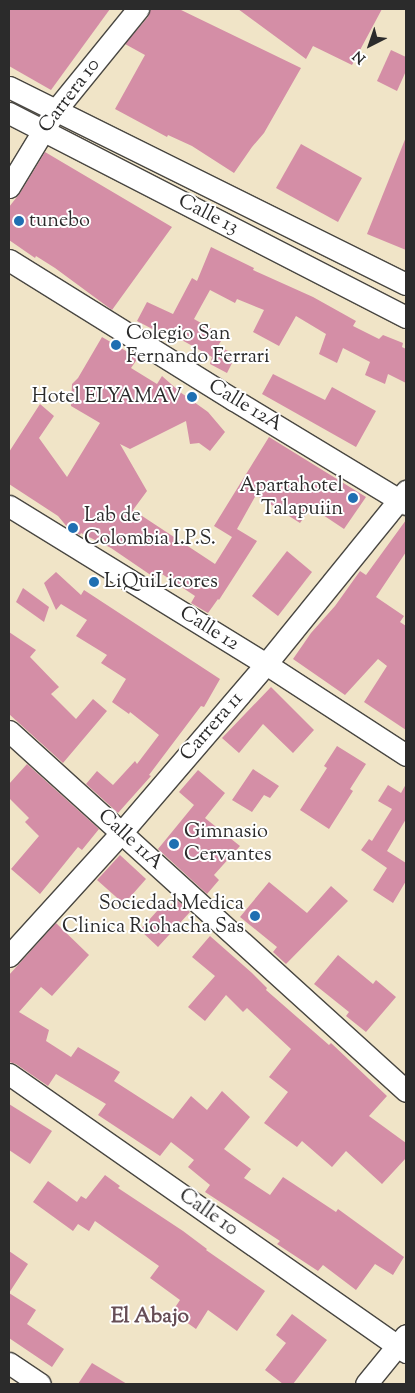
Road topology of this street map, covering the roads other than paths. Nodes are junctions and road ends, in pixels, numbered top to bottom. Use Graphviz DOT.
graph roads {
  1 [pos="138,9"];
  2 [pos="9,88"];
  3 [pos="56,111"];
  4 [pos="9,112"];
  5 [pos="43,130"];
  6 [pos="9,187"];
  7 [pos="9,260"];
  8 [pos="406,283"];
  9 [pos="406,317"];
  10 [pos="404,498"];
  11 [pos="9,506"];
  12 [pos="266,664"];
  13 [pos="9,731"];
  14 [pos="406,756"];
  15 [pos="122,832"];
  16 [pos="9,956"];
  17 [pos="9,1074"];
  18 [pos="406,1091"];
  19 [pos="403,1344"];
  20 [pos="9,1363"];
  21 [pos="40,1384"];
  22 [pos="366,1384"];
  1 -- 3 [label="street, Carrera 10"];
  2 -- 3 [label="street, Calle 13"];
  3 -- 5 [label="street, Carrera 10"];
  3 -- 8 [label="street, Calle 13"];
  4 -- 5 [label="street, Calle 13"];
  5 -- 6 [label="street, Carrera 10"];
  5 -- 9 [label="street, Calle 13"];
  7 -- 10 [label="street, Calle 12A"];
  10 -- 12 [label="street, Carrera 11"];
  11 -- 12 [label="street, Calle 12"];
  12 -- 14 [label="street, Calle 12"];
  12 -- 15 [label="street, Carrera 11"];
  13 -- 15 [label="street, Calle 11A"];
  15 -- 16 [label="street, Carrera 11"];
  15 -- 18 [label="street, Calle 11A"];
  17 -- 19 [label="street, Calle 10"];
  19 -- 22 [label="street"];
  20 -- 21 [label="street"];
}
